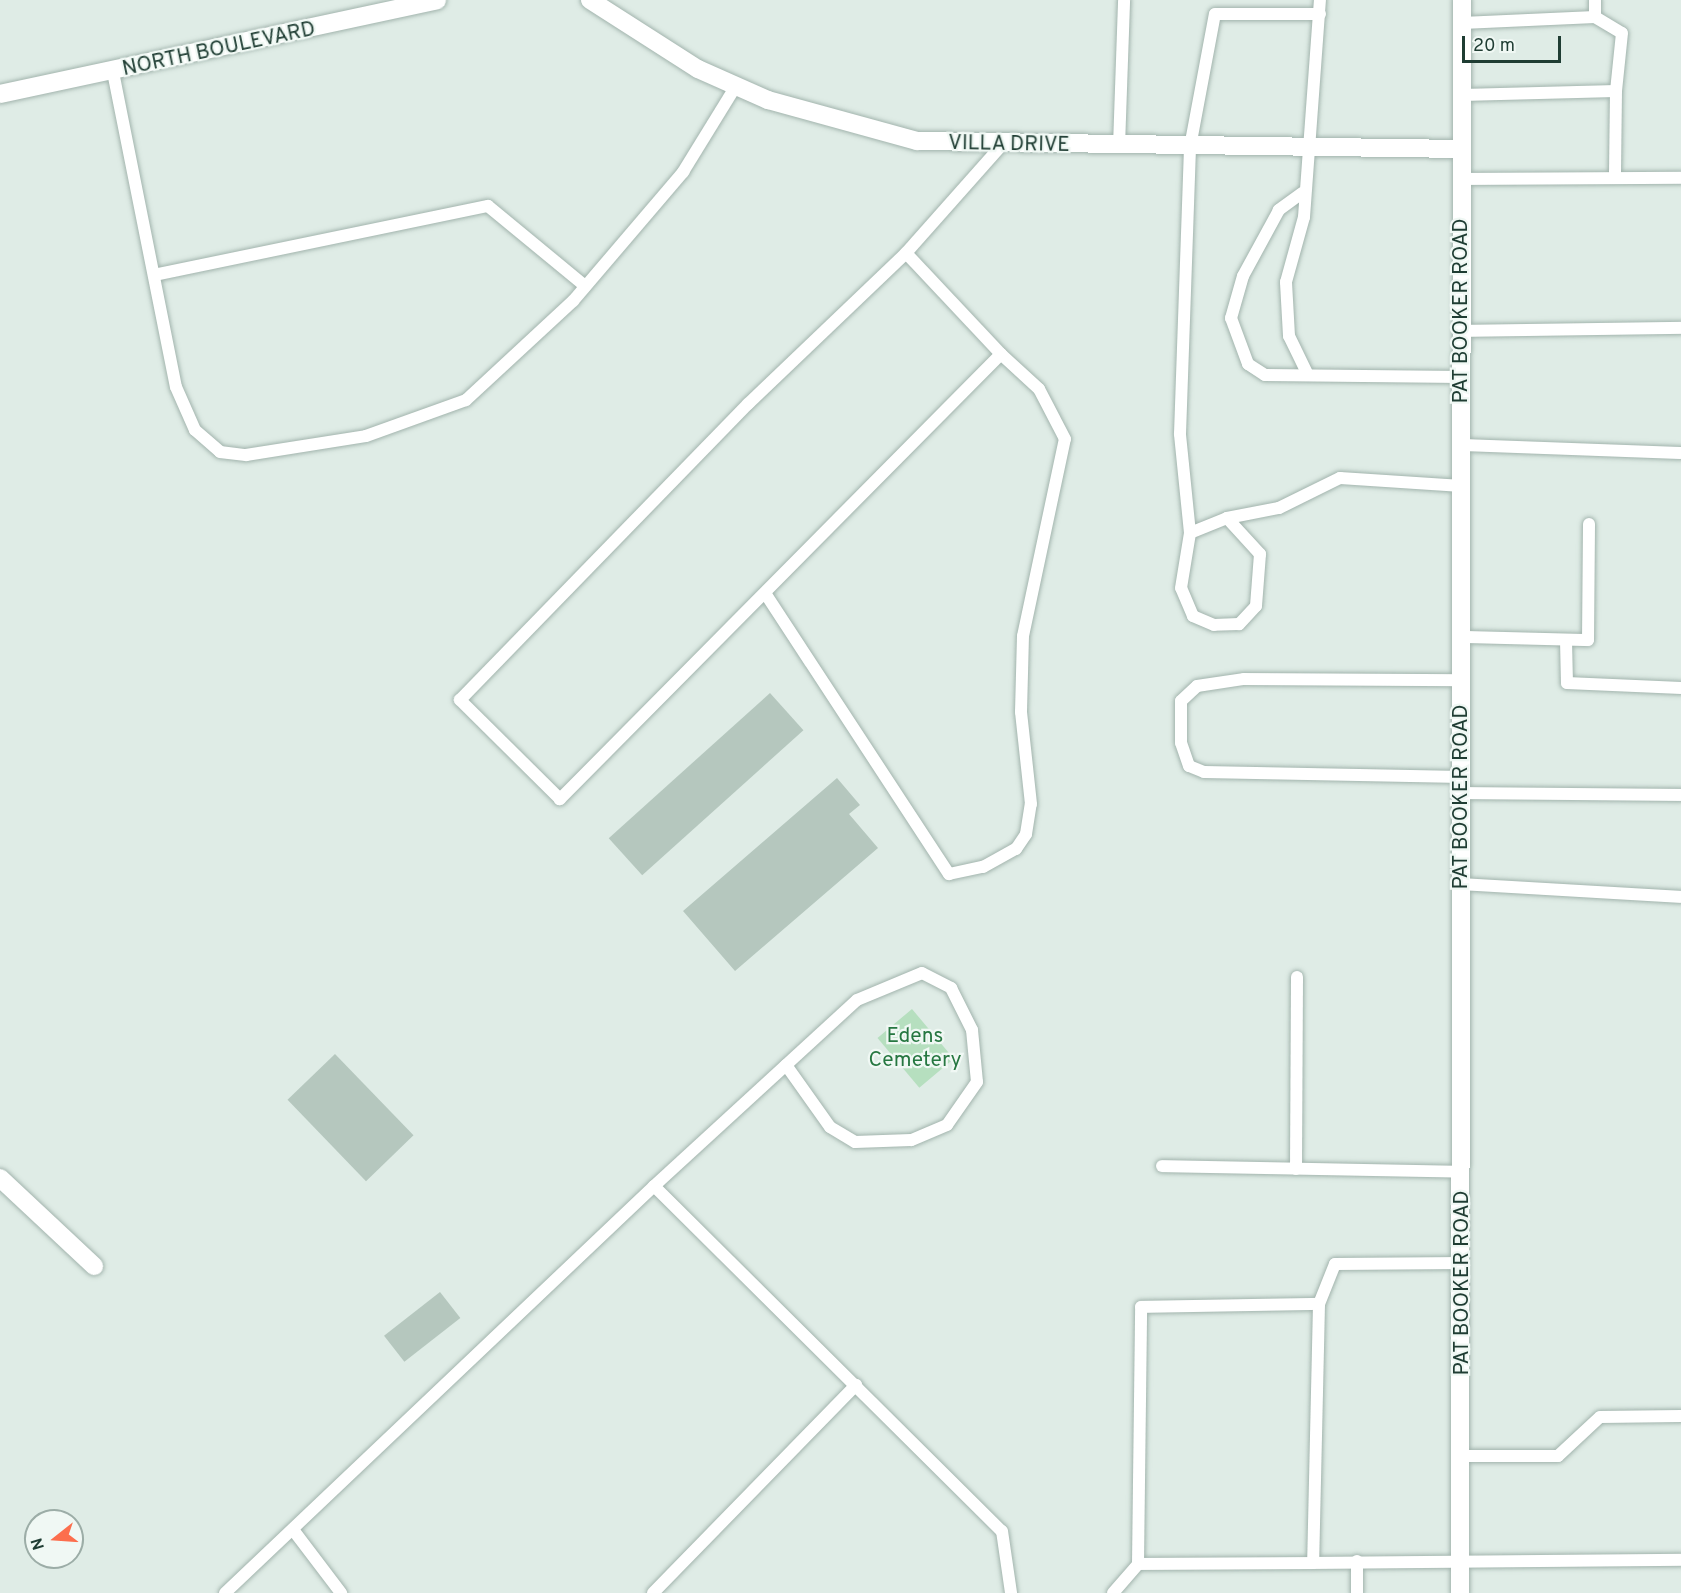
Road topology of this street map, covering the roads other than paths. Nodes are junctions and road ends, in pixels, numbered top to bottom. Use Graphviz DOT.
graph roads {
  1 [pos="437,0"];
  2 [pos="590,0"];
  3 [pos="1124,0"];
  4 [pos="1320,0"];
  5 [pos="1462,0"];
  6 [pos="1595,0"];
  7 [pos="1320,14"];
  8 [pos="1595,17"];
  9 [pos="1462,23"];
  10 [pos="113,72"];
  11 [pos="736,86"];
  12 [pos="1616,91"];
  13 [pos="0,94"];
  14 [pos="1461,95"];
  15 [pos="1001,146"];
  16 [pos="1119,146"];
  17 [pos="1190,147"];
  18 [pos="1308,148"];
  19 [pos="1461,149"];
  20 [pos="1615,178"];
  21 [pos="1681,178"];
  22 [pos="1461,179"];
  23 [pos="1302,193"];
  24 [pos="906,253"];
  25 [pos="154,275"];
  26 [pos="585,286"];
  27 [pos="1681,328"];
  28 [pos="1461,331"];
  29 [pos="1001,354"];
  30 [pos="1307,373"];
  31 [pos="1462,377"];
  32 [pos="1462,445"];
  33 [pos="1681,453"];
  34 [pos="1462,486"];
  35 [pos="1227,518"];
  36 [pos="1589,524"];
  37 [pos="1190,533"];
  38 [pos="765,593"];
  39 [pos="1462,637"];
  40 [pos="1566,640"];
  41 [pos="1462,680"];
  42 [pos="1681,688"];
  43 [pos="1462,785"];
  44 [pos="1681,795"];
  45 [pos="1462,884"];
  46 [pos="1681,897"];
  47 [pos="1298,977"];
  48 [pos="786,1065"];
  49 [pos="1162,1166"];
  50 [pos="1296,1169"];
  51 [pos="1462,1172"];
  52 [pos="0,1178"];
  53 [pos="654,1186"];
  54 [pos="1463,1263"];
  55 [pos="94,1266"];
  56 [pos="1319,1304"];
  57 [pos="856,1385"];
  58 [pos="1681,1416"];
  59 [pos="1463,1456"];
  60 [pos="294,1532"];
  61 [pos="1461,1560"];
  62 [pos="1681,1560"];
  63 [pos="1357,1561"];
  64 [pos="1313,1563"];
  65 [pos="1138,1564"];
  66 [pos="342,1592"];
  67 [pos="225,1593"];
  68 [pos="653,1593"];
  69 [pos="1011,1593"];
  70 [pos="1113,1593"];
  71 [pos="1357,1593"];
  72 [pos="1460,1593"];
  1 -- 10 [label="main road, NORTH BOULEVARD"];
  2 -- 11 [label="main road, VILLA DRIVE"];
  3 -- 16 [label="lane"];
  4 -- 7 [label="lane"];
  5 -- 9 [label="main road, PAT BOOKER ROAD"];
  6 -- 8 [label="lane"];
  7 -- 17 [label="lane"];
  7 -- 18 [label="lane"];
  8 -- 9 [label="lane"];
  8 -- 12 [label="lane"];
  9 -- 14 [label="main road, PAT BOOKER ROAD"];
  10 -- 13 [label="main road, NORTH BOULEVARD"];
  10 -- 25 [label="lane"];
  11 -- 15 [label="main road, VILLA DRIVE"];
  11 -- 26 [label="lane"];
  12 -- 14 [label="lane"];
  12 -- 20 [label="lane"];
  14 -- 19 [label="main road, PAT BOOKER ROAD"];
  15 -- 16 [label="main road, VILLA DRIVE"];
  15 -- 24 [label="lane"];
  16 -- 17 [label="main road, VILLA DRIVE"];
  17 -- 18 [label="main road, VILLA DRIVE"];
  17 -- 37 [label="lane"];
  18 -- 19 [label="main road, VILLA DRIVE"];
  18 -- 23 [label="lane"];
  19 -- 22 [label="main road, PAT BOOKER ROAD"];
  20 -- 21 [label="lane"];
  20 -- 22 [label="lane"];
  22 -- 28 [label="main road, PAT BOOKER ROAD"];
  23 -- 30 [label="lane"];
  23 -- 30 [label="lane"];
  24 -- 29 [label="lane"];
  24 -- 38 [label="lane"];
  25 -- 26 [label="lane"];
  25 -- 26 [label="lane"];
  27 -- 28 [label="lane"];
  28 -- 31 [label="main road, PAT BOOKER ROAD"];
  29 -- 38 [label="lane"];
  29 -- 38 [label="lane"];
  30 -- 31 [label="lane"];
  31 -- 32 [label="main road, PAT BOOKER ROAD"];
  32 -- 33 [label="lane"];
  32 -- 34 [label="main road, PAT BOOKER ROAD"];
  34 -- 35 [label="lane"];
  34 -- 39 [label="main road, PAT BOOKER ROAD"];
  35 -- 37 [label="lane"];
  35 -- 37 [label="lane"];
  36 -- 40 [label="lane"];
  39 -- 40 [label="lane"];
  39 -- 41 [label="main road, PAT BOOKER ROAD"];
  40 -- 42 [label="lane"];
  41 -- 43 [label="main road, PAT BOOKER ROAD"];
  41 -- 43 [label="lane"];
  43 -- 44 [label="lane"];
  43 -- 45 [label="main road, PAT BOOKER ROAD"];
  45 -- 46 [label="lane"];
  45 -- 51 [label="main road, PAT BOOKER ROAD"];
  47 -- 50 [label="lane"];
  48 -- 48 [label="lane"];
  48 -- 53 [label="lane"];
  49 -- 50 [label="lane"];
  50 -- 51 [label="lane"];
  51 -- 54 [label="main road, PAT BOOKER ROAD"];
  52 -- 55 [label="main road"];
  53 -- 57 [label="lane"];
  53 -- 60 [label="lane"];
  54 -- 56 [label="lane"];
  54 -- 59 [label="main road, PAT BOOKER ROAD"];
  56 -- 64 [label="lane"];
  56 -- 65 [label="lane"];
  57 -- 68 [label="lane"];
  57 -- 69 [label="lane"];
  58 -- 59 [label="lane"];
  59 -- 61 [label="main road, PAT BOOKER ROAD"];
  60 -- 66 [label="lane"];
  60 -- 67 [label="lane"];
  61 -- 62 [label="lane"];
  61 -- 63 [label="lane"];
  61 -- 72 [label="main road, PAT BOOKER ROAD"];
  63 -- 64 [label="lane"];
  63 -- 71 [label="lane"];
  64 -- 65 [label="lane"];
  65 -- 70 [label="lane"];
}
